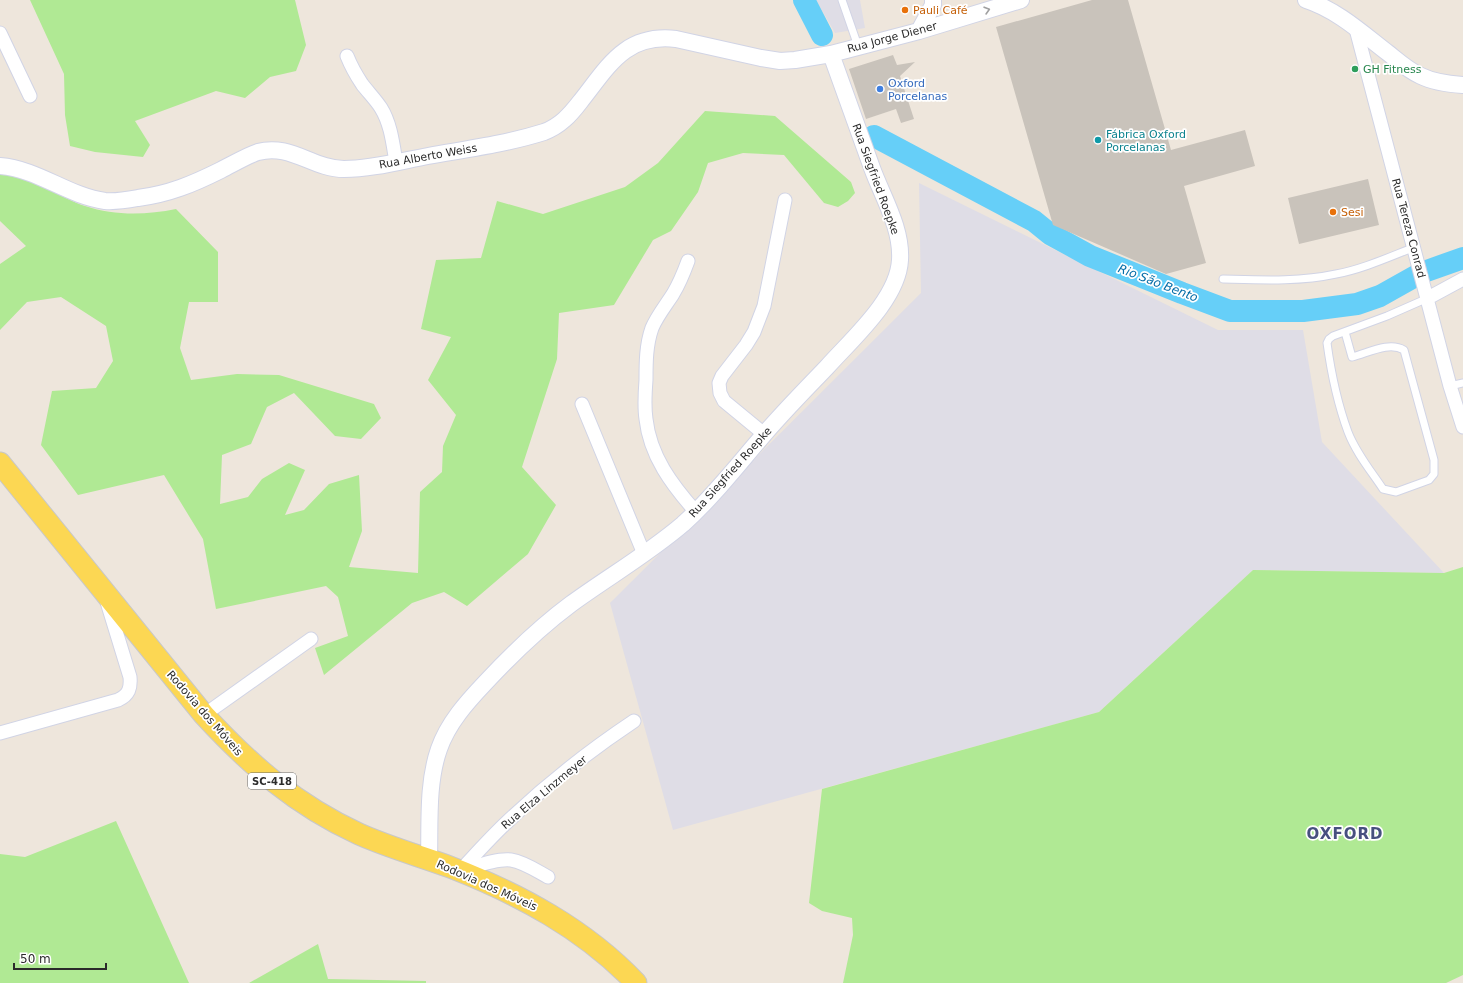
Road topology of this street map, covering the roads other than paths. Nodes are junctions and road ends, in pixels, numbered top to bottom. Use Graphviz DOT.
graph roads {
  1 [pos="842,0"];
  2 [pos="1021,0"];
  3 [pos="1306,0"];
  4 [pos="933,2"];
  5 [pos="953,20"];
  6 [pos="1356,29"];
  7 [pos="919,31"];
  8 [pos="0,34"];
  9 [pos="858,46"];
  10 [pos="831,54"];
  11 [pos="347,56"];
  12 [pos="1463,85"];
  13 [pos="30,96"];
  14 [pos="396,162"];
  15 [pos="0,166"];
  16 [pos="785,200"];
  17 [pos="1416,253"];
  18 [pos="688,261"];
  19 [pos="1223,279"];
  20 [pos="1463,280"];
  21 [pos="1426,293"];
  22 [pos="1345,332"];
  23 [pos="1457,384"];
  24 [pos="582,404"];
  25 [pos="1463,427"];
  26 [pos="764,434"];
  27 [pos="0,463"];
  28 [pos="696,512"];
  29 [pos="644,554"];
  30 [pos="103,589"];
  31 [pos="311,639"];
  32 [pos="204,715"];
  33 [pos="634,721"];
  34 [pos="0,733"];
  35 [pos="429,860"];
  36 [pos="460,871"];
  37 [pos="548,877"];
  38 [pos="636,983"];
  1 -- 9 [label="lane"];
  5 -- 2 [label="street, Rua Jorge Diener, one-way"];
  3 -- 6 [label="street"];
  4 -- 5 [label="street"];
  4 -- 7 [label="street"];
  5 -- 7 [label="street, Rua Jorge Diener"];
  6 -- 12 [label="street"];
  6 -- 17 [label="street, Rua Tereza Conrad"];
  7 -- 9 [label="street, Rua Jorge Diener"];
  8 -- 13 [label="street"];
  9 -- 10 [label="street, Rua Jorge Diener"];
  10 -- 14 [label="street, Rua Alberto Weiss"];
  10 -- 26 [label="street, Rua Siegfried Roepke"];
  11 -- 14 [label="street"];
  14 -- 15 [label="street, Rua Alberto Weiss"];
  16 -- 26 [label="street"];
  17 -- 19 [label="lane"];
  17 -- 21 [label="street, Rua Tereza Conrad"];
  18 -- 28 [label="street"];
  20 -- 21 [label="street"];
  21 -- 22 [label="lane"];
  21 -- 23 [label="street, Rua Tereza Conrad"];
  22 -- 22 [label="lane"];
  23 -- 25 [label="street, Rua Tereza Conrad"];
  24 -- 29 [label="street"];
  26 -- 28 [label="street, Rua Siegfried Roepke"];
  27 -- 30 [label="main road, Rodovia dos Móveis / SC-418"];
  28 -- 29 [label="street, Rua Siegfried Roepke"];
  29 -- 35 [label="street, Rua Siegfried Roepke"];
  30 -- 32 [label="main road, Rodovia dos Móveis / SC-418"];
  30 -- 34 [label="street"];
  31 -- 32 [label="street"];
  32 -- 35 [label="main road, Rodovia dos Móveis / SC-418"];
  33 -- 36 [label="street, Rua Elza Linzmeyer"];
  35 -- 36 [label="main road, Rodovia dos Móveis / SC-418"];
  36 -- 37 [label="street"];
  36 -- 38 [label="main road, Rodovia dos Móveis / SC-418"];
}
